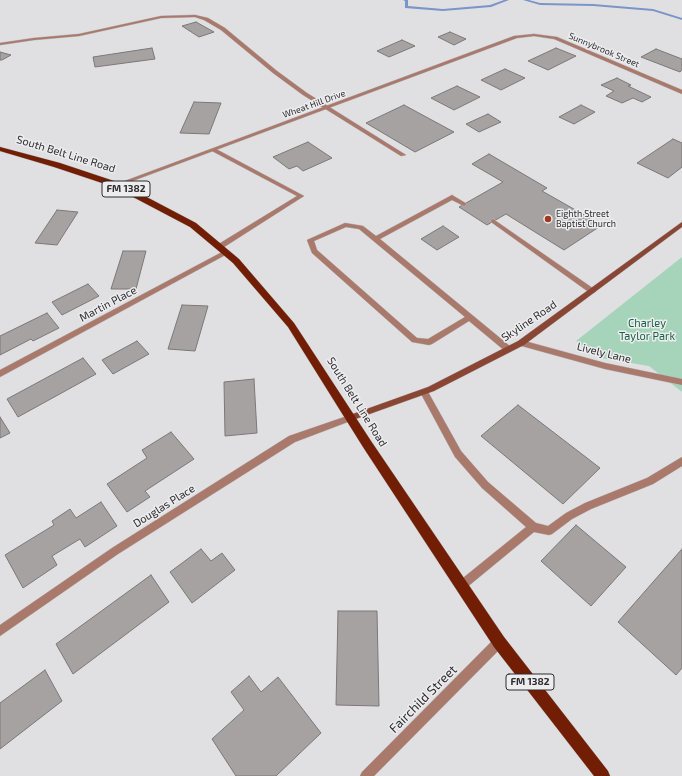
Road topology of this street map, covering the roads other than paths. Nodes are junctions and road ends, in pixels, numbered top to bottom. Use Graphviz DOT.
graph roads {
  1 [pos="516,37"];
  2 [pos="0,44"];
  3 [pos="682,92"];
  4 [pos="328,108"];
  5 [pos="0,149"];
  6 [pos="214,150"];
  7 [pos="403,155"];
  8 [pos="117,185"];
  9 [pos="464,204"];
  10 [pos="493,221"];
  11 [pos="682,224"];
  12 [pos="375,239"];
  13 [pos="219,247"];
  14 [pos="226,253"];
  15 [pos="592,291"];
  16 [pos="470,318"];
  17 [pos="521,343"];
  18 [pos="508,349"];
  19 [pos="0,374"];
  20 [pos="682,382"];
  21 [pos="424,392"];
  22 [pos="350,418"];
  23 [pos="682,461"];
  24 [pos="533,527"];
  25 [pos="462,585"];
  26 [pos="0,631"];
  27 [pos="499,642"];
  28 [pos="366,776"];
  29 [pos="603,776"];
  1 -- 3 [label="street, Sunnybrook Street"];
  1 -- 4 [label="street, Wheat Hill Drive"];
  2 -- 4 [label="street"];
  4 -- 6 [label="street, Wheat Hill Drive"];
  4 -- 7 [label="street"];
  5 -- 8 [label="main road, South Belt Line Road / FM 1382"];
  6 -- 8 [label="street, Wheat Hill Drive"];
  6 -- 13 [label="street"];
  8 -- 13 [label="main road, South Belt Line Road / FM 1382"];
  9 -- 12 [label="street"];
  10 -- 15 [label="street"];
  11 -- 15 [label="street, Skyline Road"];
  12 -- 16 [label="street"];
  12 -- 16 [label="street"];
  13 -- 14 [label="main road, South Belt Line Road / FM 1382"];
  14 -- 19 [label="street, Martin Place"];
  14 -- 22 [label="main road, South Belt Line Road / FM 1382"];
  15 -- 17 [label="street, Skyline Road"];
  16 -- 18 [label="street"];
  17 -- 18 [label="street, Skyline Road"];
  17 -- 20 [label="street, Lively Lane"];
  18 -- 21 [label="street, Skyline Road"];
  21 -- 22 [label="street, Skyline Road"];
  21 -- 24 [label="street"];
  22 -- 25 [label="main road, South Belt Line Road / FM 1382"];
  22 -- 26 [label="street, Douglas Place"];
  23 -- 24 [label="street"];
  24 -- 25 [label="street"];
  25 -- 27 [label="main road, South Belt Line Road / FM 1382"];
  27 -- 28 [label="street, Fairchild Street"];
  27 -- 29 [label="main road, South Belt Line Road / FM 1382"];
}
